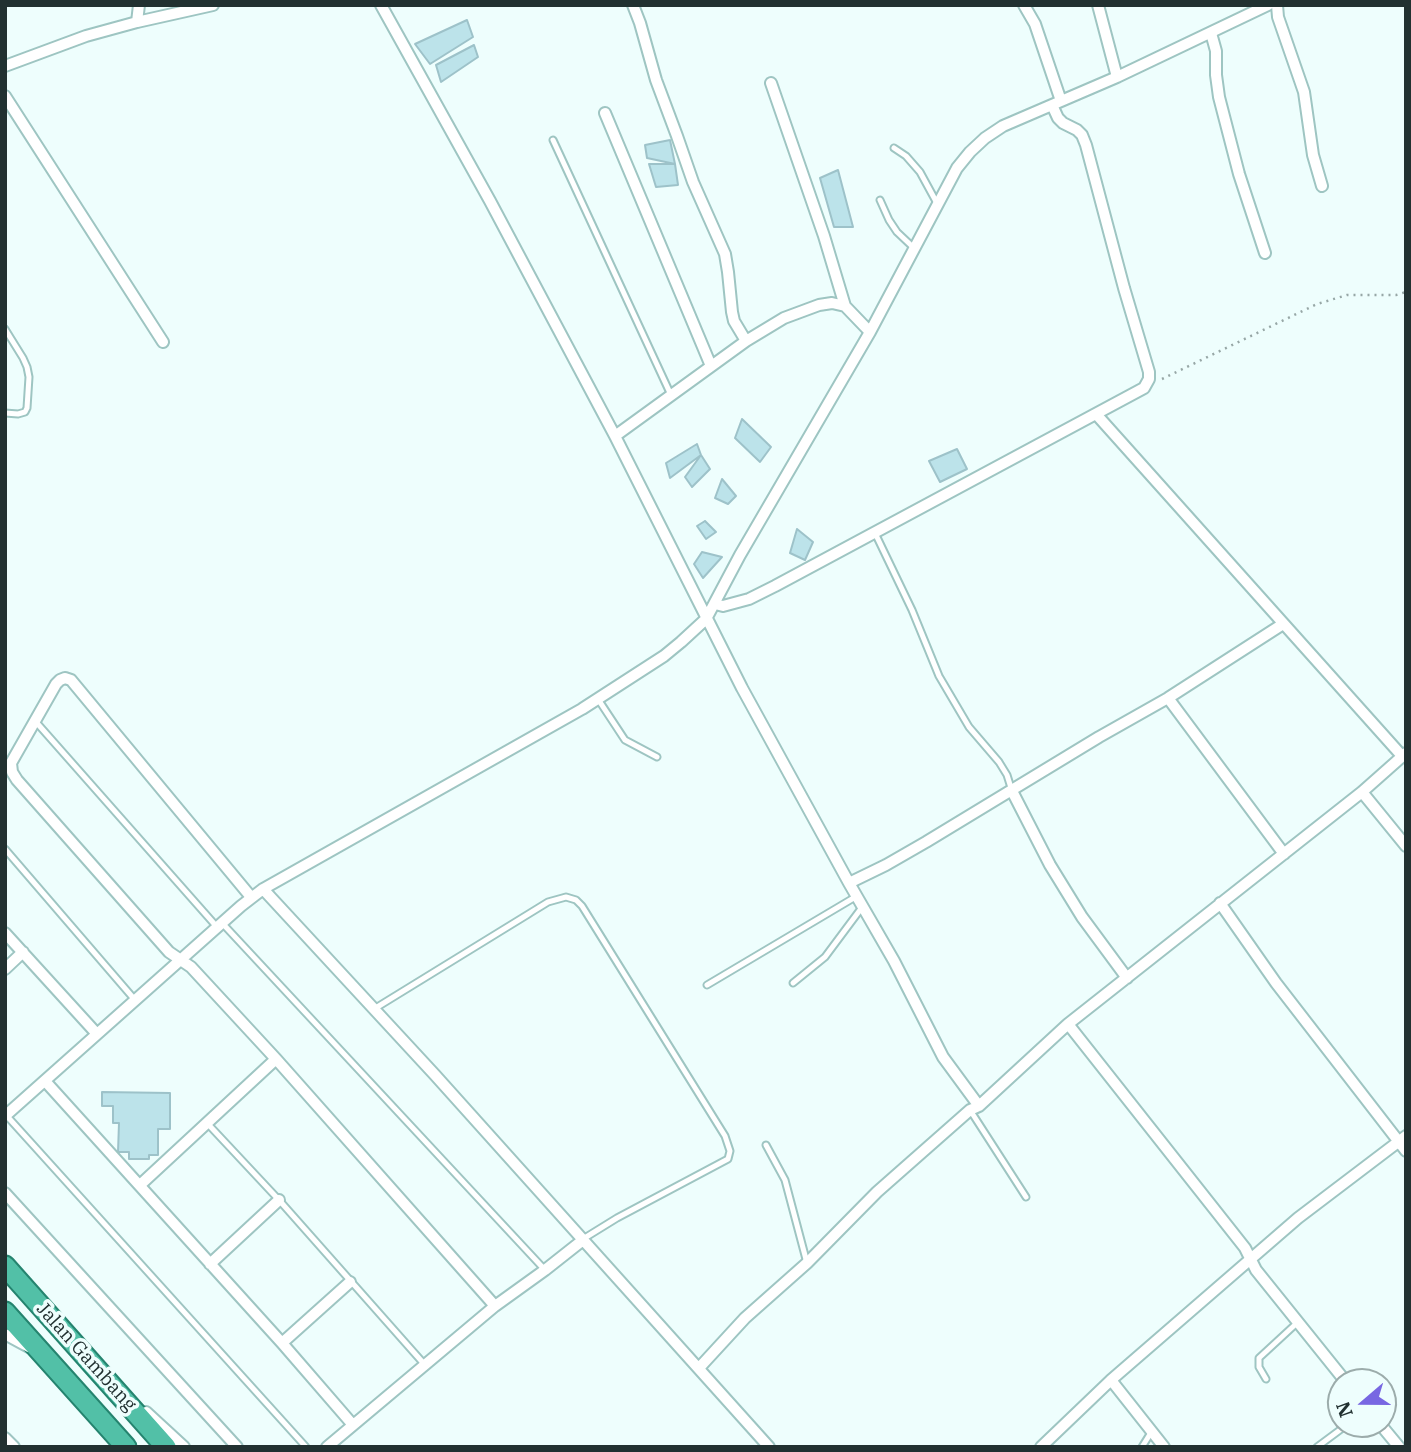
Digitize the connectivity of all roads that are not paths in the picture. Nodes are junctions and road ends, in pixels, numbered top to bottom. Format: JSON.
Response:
{"nodes":[{"id":1,"x":138,"y":5,"type":"edge"},
{"id":2,"x":213,"y":5,"type":"edge"},
{"id":3,"x":381,"y":5,"type":"edge"},
{"id":4,"x":633,"y":5,"type":"edge"},
{"id":5,"x":1024,"y":5,"type":"edge"},
{"id":6,"x":1098,"y":5,"type":"edge"},
{"id":7,"x":1268,"y":5,"type":"edge"},
{"id":8,"x":1277,"y":5,"type":"edge"},
{"id":9,"x":137,"y":22,"type":"junction"},
{"id":10,"x":1210,"y":33,"type":"junction"},
{"id":11,"x":5,"y":66,"type":"edge"},
{"id":12,"x":1117,"y":77,"type":"junction"},
{"id":13,"x":771,"y":83,"type":"dead end"},
{"id":14,"x":5,"y":96,"type":"edge"},
{"id":15,"x":1056,"y":103,"type":"junction"},
{"id":16,"x":605,"y":113,"type":"dead end"},
{"id":17,"x":553,"y":140,"type":"dead end"},
{"id":18,"x":894,"y":148,"type":"dead end"},
{"id":19,"x":1322,"y":186,"type":"dead end"},
{"id":20,"x":880,"y":200,"type":"dead end"},
{"id":21,"x":938,"y":205,"type":"junction"},
{"id":22,"x":915,"y":248,"type":"junction"},
{"id":23,"x":1265,"y":253,"type":"dead end"},
{"id":24,"x":845,"y":306,"type":"junction"},
{"id":25,"x":5,"y":329,"type":"edge"},
{"id":26,"x":870,"y":332,"type":"junction"},
{"id":27,"x":746,"y":341,"type":"junction"},
{"id":28,"x":163,"y":342,"type":"dead end"},
{"id":29,"x":711,"y":366,"type":"junction"},
{"id":30,"x":671,"y":395,"type":"junction"},
{"id":31,"x":5,"y":413,"type":"edge"},
{"id":32,"x":1096,"y":414,"type":"junction"},
{"id":33,"x":615,"y":436,"type":"junction"},
{"id":34,"x":875,"y":532,"type":"junction"},
{"id":35,"x":715,"y":604,"type":"junction"},
{"id":36,"x":706,"y":619,"type":"junction"},
{"id":37,"x":1283,"y":624,"type":"junction"},
{"id":38,"x":1168,"y":698,"type":"junction"},
{"id":39,"x":598,"y":699,"type":"junction"},
{"id":40,"x":35,"y":720,"type":"junction"},
{"id":41,"x":1404,"y":755,"type":"edge"},
{"id":42,"x":657,"y":757,"type":"dead end"},
{"id":43,"x":1012,"y":791,"type":"junction"},
{"id":44,"x":1362,"y":792,"type":"junction"},
{"id":45,"x":1406,"y":846,"type":"edge"},
{"id":46,"x":5,"y":849,"type":"edge"},
{"id":47,"x":1284,"y":853,"type":"junction"},
{"id":48,"x":849,"y":883,"type":"junction"},
{"id":49,"x":263,"y":889,"type":"junction"},
{"id":50,"x":251,"y":897,"type":"junction"},
{"id":51,"x":860,"y":901,"type":"junction"},
{"id":52,"x":1220,"y":903,"type":"junction"},
{"id":53,"x":219,"y":925,"type":"junction"},
{"id":54,"x":5,"y":933,"type":"edge"},
{"id":55,"x":23,"y":952,"type":"junction"},
{"id":56,"x":181,"y":960,"type":"junction"},
{"id":57,"x":5,"y":969,"type":"edge"},
{"id":58,"x":1127,"y":978,"type":"junction"},
{"id":59,"x":793,"y":983,"type":"dead end"},
{"id":60,"x":707,"y":985,"type":"dead end"},
{"id":61,"x":135,"y":1000,"type":"junction"},
{"id":62,"x":374,"y":1009,"type":"junction"},
{"id":63,"x":1068,"y":1024,"type":"junction"},
{"id":64,"x":97,"y":1034,"type":"junction"},
{"id":65,"x":276,"y":1059,"type":"junction"},
{"id":66,"x":45,"y":1081,"type":"junction"},
{"id":67,"x":975,"y":1108,"type":"junction"},
{"id":68,"x":6,"y":1116,"type":"edge"},
{"id":69,"x":207,"y":1123,"type":"junction"},
{"id":70,"x":1402,"y":1138,"type":"edge"},
{"id":71,"x":766,"y":1146,"type":"dead end"},
{"id":72,"x":1406,"y":1151,"type":"edge"},
{"id":73,"x":140,"y":1185,"type":"junction"},
{"id":74,"x":5,"y":1193,"type":"edge"},
{"id":75,"x":1026,"y":1197,"type":"dead end"},
{"id":76,"x":279,"y":1200,"type":"junction"},
{"id":77,"x":583,"y":1240,"type":"junction"},
{"id":78,"x":1251,"y":1259,"type":"junction"},
{"id":79,"x":807,"y":1262,"type":"junction"},
{"id":80,"x":210,"y":1264,"type":"junction"},
{"id":81,"x":5,"y":1266,"type":"edge"},
{"id":82,"x":545,"y":1270,"type":"junction"},
{"id":83,"x":350,"y":1282,"type":"junction"},
{"id":84,"x":495,"y":1306,"type":"junction"},
{"id":85,"x":5,"y":1312,"type":"edge"},
{"id":86,"x":1298,"y":1322,"type":"junction"},
{"id":87,"x":5,"y":1334,"type":"edge"},
{"id":88,"x":282,"y":1343,"type":"junction"},
{"id":89,"x":48,"y":1360,"type":"junction"},
{"id":90,"x":425,"y":1365,"type":"junction"},
{"id":91,"x":699,"y":1368,"type":"junction"},
{"id":92,"x":1335,"y":1368,"type":"edge"},
{"id":93,"x":99,"y":1371,"type":"junction"},
{"id":94,"x":1266,"y":1379,"type":"dead end"},
{"id":95,"x":1111,"y":1380,"type":"junction"},
{"id":96,"x":353,"y":1425,"type":"junction"},
{"id":97,"x":1152,"y":1431,"type":"junction"},
{"id":98,"x":5,"y":1438,"type":"edge"},
{"id":99,"x":13,"y":1447,"type":"edge"},
{"id":100,"x":126,"y":1447,"type":"edge"},
{"id":101,"x":158,"y":1447,"type":"edge"},
{"id":102,"x":166,"y":1447,"type":"edge"},
{"id":103,"x":184,"y":1447,"type":"edge"},
{"id":104,"x":237,"y":1447,"type":"edge"},
{"id":105,"x":306,"y":1447,"type":"edge"},
{"id":106,"x":327,"y":1447,"type":"edge"},
{"id":107,"x":769,"y":1447,"type":"edge"},
{"id":108,"x":1041,"y":1447,"type":"edge"},
{"id":109,"x":1142,"y":1447,"type":"edge"},
{"id":110,"x":1164,"y":1447,"type":"edge"}],
"edges":[{"from":1,"to":9,"type":"street"},
{"from":2,"to":9,"type":"street"},
{"from":3,"to":33,"type":"street"},
{"from":4,"to":27,"type":"street"},
{"from":5,"to":15,"type":"street"},
{"from":6,"to":12,"type":"street"},
{"from":7,"to":10,"type":"street"},
{"from":8,"to":19,"type":"street"},
{"from":9,"to":11,"type":"street"},
{"from":10,"to":12,"type":"street"},
{"from":10,"to":23,"type":"street"},
{"from":12,"to":15,"type":"street"},
{"from":13,"to":24,"type":"street"},
{"from":14,"to":28,"type":"street"},
{"from":15,"to":21,"type":"street"},
{"from":15,"to":32,"type":"street"},
{"from":16,"to":29,"type":"street"},
{"from":17,"to":30,"type":"lane"},
{"from":18,"to":21,"type":"lane"},
{"from":20,"to":22,"type":"lane"},
{"from":21,"to":22,"type":"street"},
{"from":22,"to":26,"type":"street"},
{"from":24,"to":26,"type":"street"},
{"from":24,"to":27,"type":"street"},
{"from":25,"to":31,"type":"lane"},
{"from":26,"to":35,"type":"street"},
{"from":27,"to":29,"type":"street"},
{"from":29,"to":30,"type":"street"},
{"from":30,"to":33,"type":"street"},
{"from":32,"to":34,"type":"street"},
{"from":32,"to":37,"type":"street"},
{"from":33,"to":36,"type":"street"},
{"from":34,"to":35,"type":"street"},
{"from":34,"to":43,"type":"lane"},
{"from":35,"to":36,"type":"street"},
{"from":36,"to":39,"type":"street"},
{"from":36,"to":48,"type":"street"},
{"from":37,"to":38,"type":"street"},
{"from":37,"to":41,"type":"street"},
{"from":38,"to":43,"type":"street"},
{"from":38,"to":47,"type":"street"},
{"from":39,"to":42,"type":"lane"},
{"from":39,"to":49,"type":"street"},
{"from":40,"to":50,"type":"street"},
{"from":40,"to":53,"type":"lane"},
{"from":40,"to":56,"type":"street"},
{"from":41,"to":44,"type":"street"},
{"from":43,"to":48,"type":"street"},
{"from":43,"to":58,"type":"street"},
{"from":44,"to":45,"type":"street"},
{"from":44,"to":47,"type":"street"},
{"from":46,"to":61,"type":"lane"},
{"from":47,"to":52,"type":"street"},
{"from":48,"to":51,"type":"street"},
{"from":49,"to":50,"type":"street"},
{"from":49,"to":62,"type":"street"},
{"from":50,"to":53,"type":"street"},
{"from":51,"to":59,"type":"lane"},
{"from":51,"to":60,"type":"lane"},
{"from":51,"to":67,"type":"street"},
{"from":52,"to":58,"type":"street"},
{"from":52,"to":70,"type":"street"},
{"from":53,"to":56,"type":"street"},
{"from":53,"to":82,"type":"lane"},
{"from":54,"to":55,"type":"street"},
{"from":55,"to":57,"type":"street"},
{"from":55,"to":64,"type":"street"},
{"from":56,"to":61,"type":"street"},
{"from":56,"to":65,"type":"street"},
{"from":58,"to":63,"type":"street"},
{"from":61,"to":64,"type":"street"},
{"from":62,"to":77,"type":"street"},
{"from":62,"to":77,"type":"lane"},
{"from":63,"to":67,"type":"street"},
{"from":63,"to":78,"type":"street"},
{"from":64,"to":66,"type":"street"},
{"from":65,"to":69,"type":"street"},
{"from":65,"to":84,"type":"street"},
{"from":66,"to":68,"type":"street"},
{"from":66,"to":73,"type":"street"},
{"from":67,"to":75,"type":"lane"},
{"from":67,"to":79,"type":"street"},
{"from":68,"to":105,"type":"lane"},
{"from":69,"to":73,"type":"street"},
{"from":69,"to":76,"type":"lane"},
{"from":70,"to":72,"type":"street"},
{"from":70,"to":78,"type":"street"},
{"from":71,"to":79,"type":"lane"},
{"from":73,"to":80,"type":"street"},
{"from":74,"to":104,"type":"street"},
{"from":76,"to":80,"type":"street"},
{"from":76,"to":83,"type":"lane"},
{"from":77,"to":82,"type":"street"},
{"from":77,"to":91,"type":"street"},
{"from":78,"to":86,"type":"street"},
{"from":78,"to":95,"type":"street"},
{"from":79,"to":91,"type":"street"},
{"from":80,"to":88,"type":"street"},
{"from":81,"to":93,"type":"highway","name":"Jalan Gambang"},
{"from":82,"to":84,"type":"street"},
{"from":83,"to":88,"type":"street"},
{"from":83,"to":90,"type":"lane"},
{"from":84,"to":90,"type":"street"},
{"from":85,"to":89,"type":"highway","name":"Jalan Gambang"},
{"from":86,"to":92,"type":"street"},
{"from":86,"to":94,"type":"lane"},
{"from":87,"to":89,"type":"street"},
{"from":88,"to":96,"type":"street"},
{"from":89,"to":100,"type":"highway","name":"Jalan Gambang"},
{"from":90,"to":96,"type":"street"},
{"from":91,"to":107,"type":"street"},
{"from":93,"to":101,"type":"highway"},
{"from":93,"to":102,"type":"highway","name":"Jalan Gambang"},
{"from":93,"to":103,"type":"street"},
{"from":95,"to":97,"type":"street"},
{"from":95,"to":108,"type":"street"},
{"from":96,"to":106,"type":"street"},
{"from":97,"to":109,"type":"lane"},
{"from":97,"to":110,"type":"street"},
{"from":98,"to":99,"type":"street"}]}
